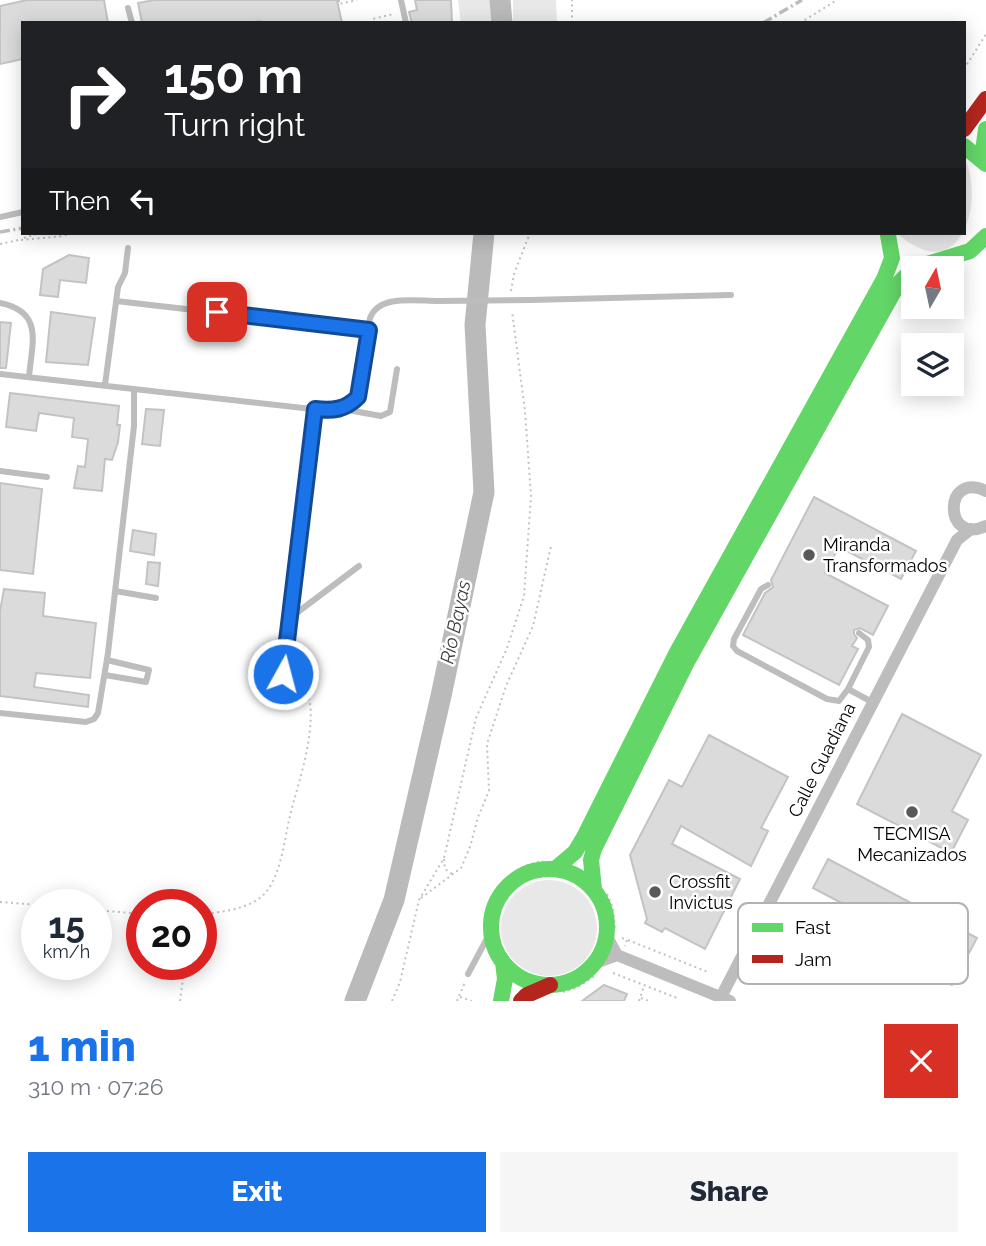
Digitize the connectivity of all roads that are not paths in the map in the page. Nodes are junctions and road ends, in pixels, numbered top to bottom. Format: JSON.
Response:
{"nodes":[{"id":1,"x":401,"y":0,"type":"edge"},
{"id":2,"x":128,"y":8,"type":"dead end"},
{"id":3,"x":131,"y":21,"type":"edge"},
{"id":4,"x":405,"y":21,"type":"edge"},
{"id":5,"x":986,"y":99,"type":"edge"},
{"id":6,"x":966,"y":126,"type":"edge"},
{"id":7,"x":986,"y":129,"type":"edge"},
{"id":8,"x":966,"y":148,"type":"edge"},
{"id":9,"x":984,"y":161,"type":"edge"},
{"id":10,"x":21,"y":212,"type":"edge"},
{"id":11,"x":0,"y":217,"type":"edge"},
{"id":12,"x":888,"y":235,"type":"edge"},
{"id":13,"x":889,"y":235,"type":"edge"},
{"id":14,"x":986,"y":236,"type":"edge"},
{"id":15,"x":128,"y":248,"type":"dead end"},
{"id":16,"x":916,"y":256,"type":"edge"},
{"id":17,"x":961,"y":256,"type":"edge"},
{"id":18,"x":901,"y":281,"type":"edge"},
{"id":19,"x":731,"y":295,"type":"dead end"},
{"id":20,"x":116,"y":301,"type":"junction"},
{"id":21,"x":0,"y":303,"type":"edge"},
{"id":22,"x":369,"y":330,"type":"junction"},
{"id":23,"x":397,"y":369,"type":"dead end"},
{"id":24,"x":0,"y":374,"type":"edge"},
{"id":25,"x":29,"y":377,"type":"junction"},
{"id":26,"x":105,"y":385,"type":"junction"},
{"id":27,"x":134,"y":388,"type":"junction"},
{"id":28,"x":315,"y":409,"type":"junction"},
{"id":29,"x":340,"y":409,"type":"junction"},
{"id":30,"x":0,"y":471,"type":"edge"},
{"id":31,"x":47,"y":477,"type":"dead end"},
{"id":32,"x":986,"y":491,"type":"edge"},
{"id":33,"x":957,"y":521,"type":"junction"},
{"id":34,"x":986,"y":526,"type":"edge"},
{"id":35,"x":971,"y":529,"type":"junction"},
{"id":36,"x":957,"y":540,"type":"junction"},
{"id":37,"x":359,"y":566,"type":"dead end"},
{"id":38,"x":768,"y":585,"type":"dead end"},
{"id":39,"x":115,"y":591,"type":"junction"},
{"id":40,"x":156,"y":598,"type":"dead end"},
{"id":41,"x":290,"y":618,"type":"junction"},
{"id":42,"x":859,"y":633,"type":"dead end"},
{"id":43,"x":107,"y":660,"type":"junction"},
{"id":44,"x":284,"y":670,"type":"road end"},
{"id":45,"x":105,"y":675,"type":"junction"},
{"id":46,"x":848,"y":689,"type":"junction"},
{"id":47,"x":872,"y":702,"type":"junction"},
{"id":48,"x":0,"y":713,"type":"edge"},
{"id":49,"x":551,"y":864,"type":"junction"},
{"id":50,"x":594,"y":890,"type":"junction"},
{"id":51,"x":773,"y":903,"type":"edge"},
{"id":52,"x":491,"y":931,"type":"junction"},
{"id":53,"x":607,"y":937,"type":"junction"},
{"id":54,"x":617,"y":955,"type":"junction"},
{"id":55,"x":503,"y":962,"type":"junction"},
{"id":56,"x":595,"y":963,"type":"junction"},
{"id":57,"x":468,"y":974,"type":"road end"},
{"id":58,"x":738,"y":975,"type":"edge"},
{"id":59,"x":550,"y":985,"type":"junction"},
{"id":60,"x":726,"y":999,"type":"edge"},
{"id":61,"x":501,"y":1001,"type":"edge"},
{"id":62,"x":521,"y":1001,"type":"edge"}],
"edges":[{"from":1,"to":4,"type":"lane"},
{"from":2,"to":3,"type":"lane"},
{"from":5,"to":6,"type":"street"},
{"from":7,"to":9,"type":"street"},
{"from":8,"to":9,"type":"street"},
{"from":10,"to":11,"type":"lane"},
{"from":12,"to":49,"type":"street"},
{"from":13,"to":16,"type":"street"},
{"from":14,"to":17,"type":"street"},
{"from":15,"to":20,"type":"lane"},
{"from":18,"to":50,"type":"street"},
{"from":19,"to":22,"type":"lane","bridge":true},
{"from":20,"to":22,"type":"lane"},
{"from":20,"to":26,"type":"lane"},
{"from":21,"to":25,"type":"lane"},
{"from":22,"to":29,"type":"lane"},
{"from":23,"to":29,"type":"lane"},
{"from":24,"to":25,"type":"lane"},
{"from":25,"to":26,"type":"lane"},
{"from":26,"to":27,"type":"lane"},
{"from":27,"to":28,"type":"lane"},
{"from":27,"to":39,"type":"lane"},
{"from":28,"to":29,"type":"lane"},
{"from":28,"to":41,"type":"lane"},
{"from":30,"to":31,"type":"lane"},
{"from":32,"to":33,"type":"street","name":"Calle Guadiana"},
{"from":33,"to":35,"type":"street"},
{"from":33,"to":36,"type":"street","name":"Calle Guadiana"},
{"from":34,"to":35,"type":"street"},
{"from":35,"to":36,"type":"street","name":"Calle Guadiana"},
{"from":36,"to":47,"type":"street","name":"Calle Guadiana"},
{"from":37,"to":41,"type":"lane"},
{"from":38,"to":46,"type":"lane"},
{"from":39,"to":40,"type":"lane"},
{"from":39,"to":43,"type":"lane"},
{"from":41,"to":44,"type":"lane"},
{"from":42,"to":46,"type":"lane"},
{"from":43,"to":45,"type":"lane"},
{"from":43,"to":45,"type":"lane"},
{"from":45,"to":48,"type":"lane"},
{"from":46,"to":47,"type":"lane"},
{"from":47,"to":51,"type":"street","name":"Calle Guadiana"},
{"from":49,"to":50,"type":"street"},
{"from":49,"to":52,"type":"street"},
{"from":50,"to":53,"type":"street"},
{"from":52,"to":55,"type":"street"},
{"from":52,"to":57,"type":"lane"},
{"from":53,"to":54,"type":"street"},
{"from":53,"to":56,"type":"street"},
{"from":54,"to":56,"type":"street"},
{"from":54,"to":60,"type":"street"},
{"from":55,"to":59,"type":"street"},
{"from":55,"to":61,"type":"street"},
{"from":56,"to":59,"type":"street"},
{"from":58,"to":60,"type":"street","name":"Calle Guadiana"},
{"from":59,"to":62,"type":"street"}]}
